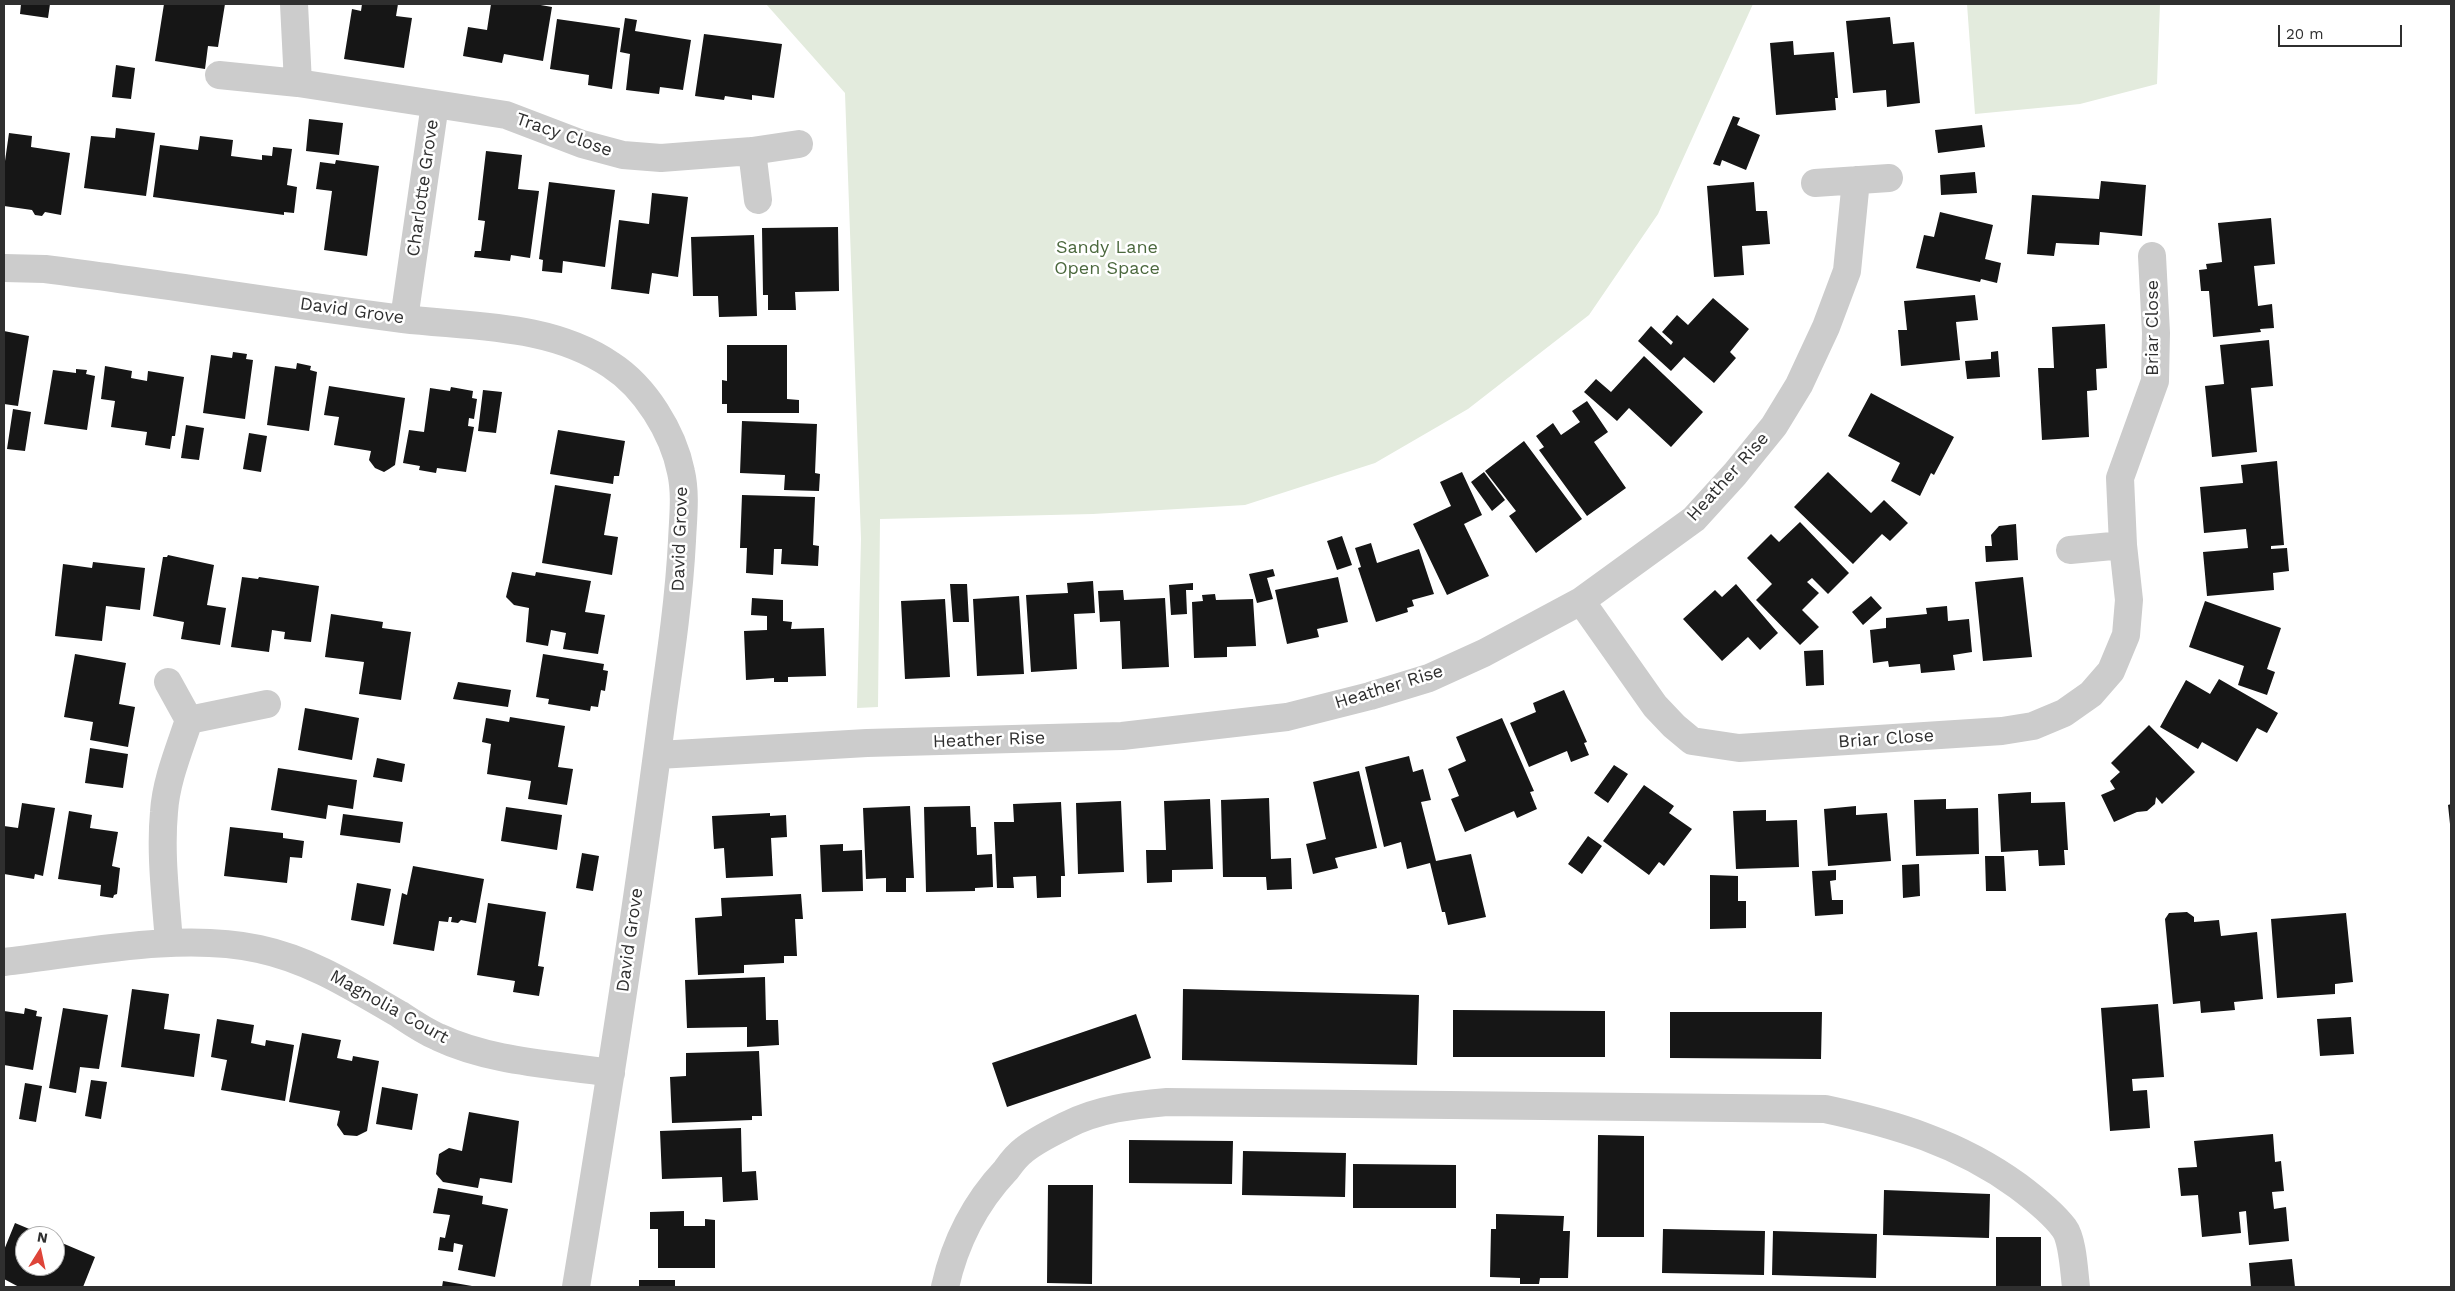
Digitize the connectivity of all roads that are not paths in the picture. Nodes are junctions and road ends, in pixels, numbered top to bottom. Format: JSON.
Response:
{"nodes":[{"id":1,"x":294,"y":4,"type":"edge"},
{"id":2,"x":219,"y":75,"type":"dead end"},
{"id":3,"x":298,"y":83,"type":"junction"},
{"id":4,"x":435,"y":104,"type":"junction"},
{"id":5,"x":799,"y":144,"type":"dead end"},
{"id":6,"x":752,"y":151,"type":"junction"},
{"id":7,"x":1889,"y":178,"type":"dead end"},
{"id":8,"x":1856,"y":180,"type":"junction"},
{"id":9,"x":1815,"y":183,"type":"dead end"},
{"id":10,"x":758,"y":200,"type":"dead end"},
{"id":11,"x":2152,"y":256,"type":"dead end"},
{"id":12,"x":4,"y":268,"type":"edge"},
{"id":13,"x":404,"y":319,"type":"junction"},
{"id":14,"x":2123,"y":545,"type":"junction"},
{"id":15,"x":2070,"y":550,"type":"dead end"},
{"id":16,"x":1581,"y":602,"type":"junction"},
{"id":17,"x":168,"y":682,"type":"dead end"},
{"id":18,"x":267,"y":704,"type":"dead end"},
{"id":19,"x":189,"y":720,"type":"junction"},
{"id":20,"x":658,"y":755,"type":"junction"},
{"id":21,"x":169,"y":942,"type":"junction"},
{"id":22,"x":4,"y":962,"type":"edge"},
{"id":23,"x":611,"y":1073,"type":"junction"},
{"id":24,"x":576,"y":1287,"type":"edge"},
{"id":25,"x":945,"y":1287,"type":"edge"},
{"id":26,"x":2076,"y":1287,"type":"edge"}],
"edges":[{"from":1,"to":3,"type":"street"},
{"from":2,"to":3,"type":"street","name":"Charlotte Grove"},
{"from":3,"to":4,"type":"street","name":"Charlotte Grove"},
{"from":4,"to":6,"type":"street","name":"Tracy Close"},
{"from":4,"to":13,"type":"street","name":"Charlotte Grove"},
{"from":5,"to":6,"type":"street","name":"Tracy Close"},
{"from":6,"to":10,"type":"street"},
{"from":7,"to":8,"type":"street"},
{"from":8,"to":9,"type":"street"},
{"from":8,"to":16,"type":"street","name":"Heather Rise"},
{"from":11,"to":14,"type":"street","name":"Briar Close"},
{"from":12,"to":13,"type":"street","name":"David Grove"},
{"from":13,"to":20,"type":"street","name":"David Grove"},
{"from":14,"to":15,"type":"street"},
{"from":14,"to":16,"type":"street","name":"Briar Close"},
{"from":16,"to":20,"type":"street","name":"Heather Rise"},
{"from":17,"to":19,"type":"street"},
{"from":18,"to":19,"type":"street"},
{"from":19,"to":21,"type":"street"},
{"from":20,"to":23,"type":"street","name":"David Grove"},
{"from":21,"to":22,"type":"street","name":"Magnolia Court"},
{"from":21,"to":23,"type":"street","name":"Magnolia Court"},
{"from":23,"to":24,"type":"street","name":"David Grove"},
{"from":25,"to":26,"type":"street"}]}
